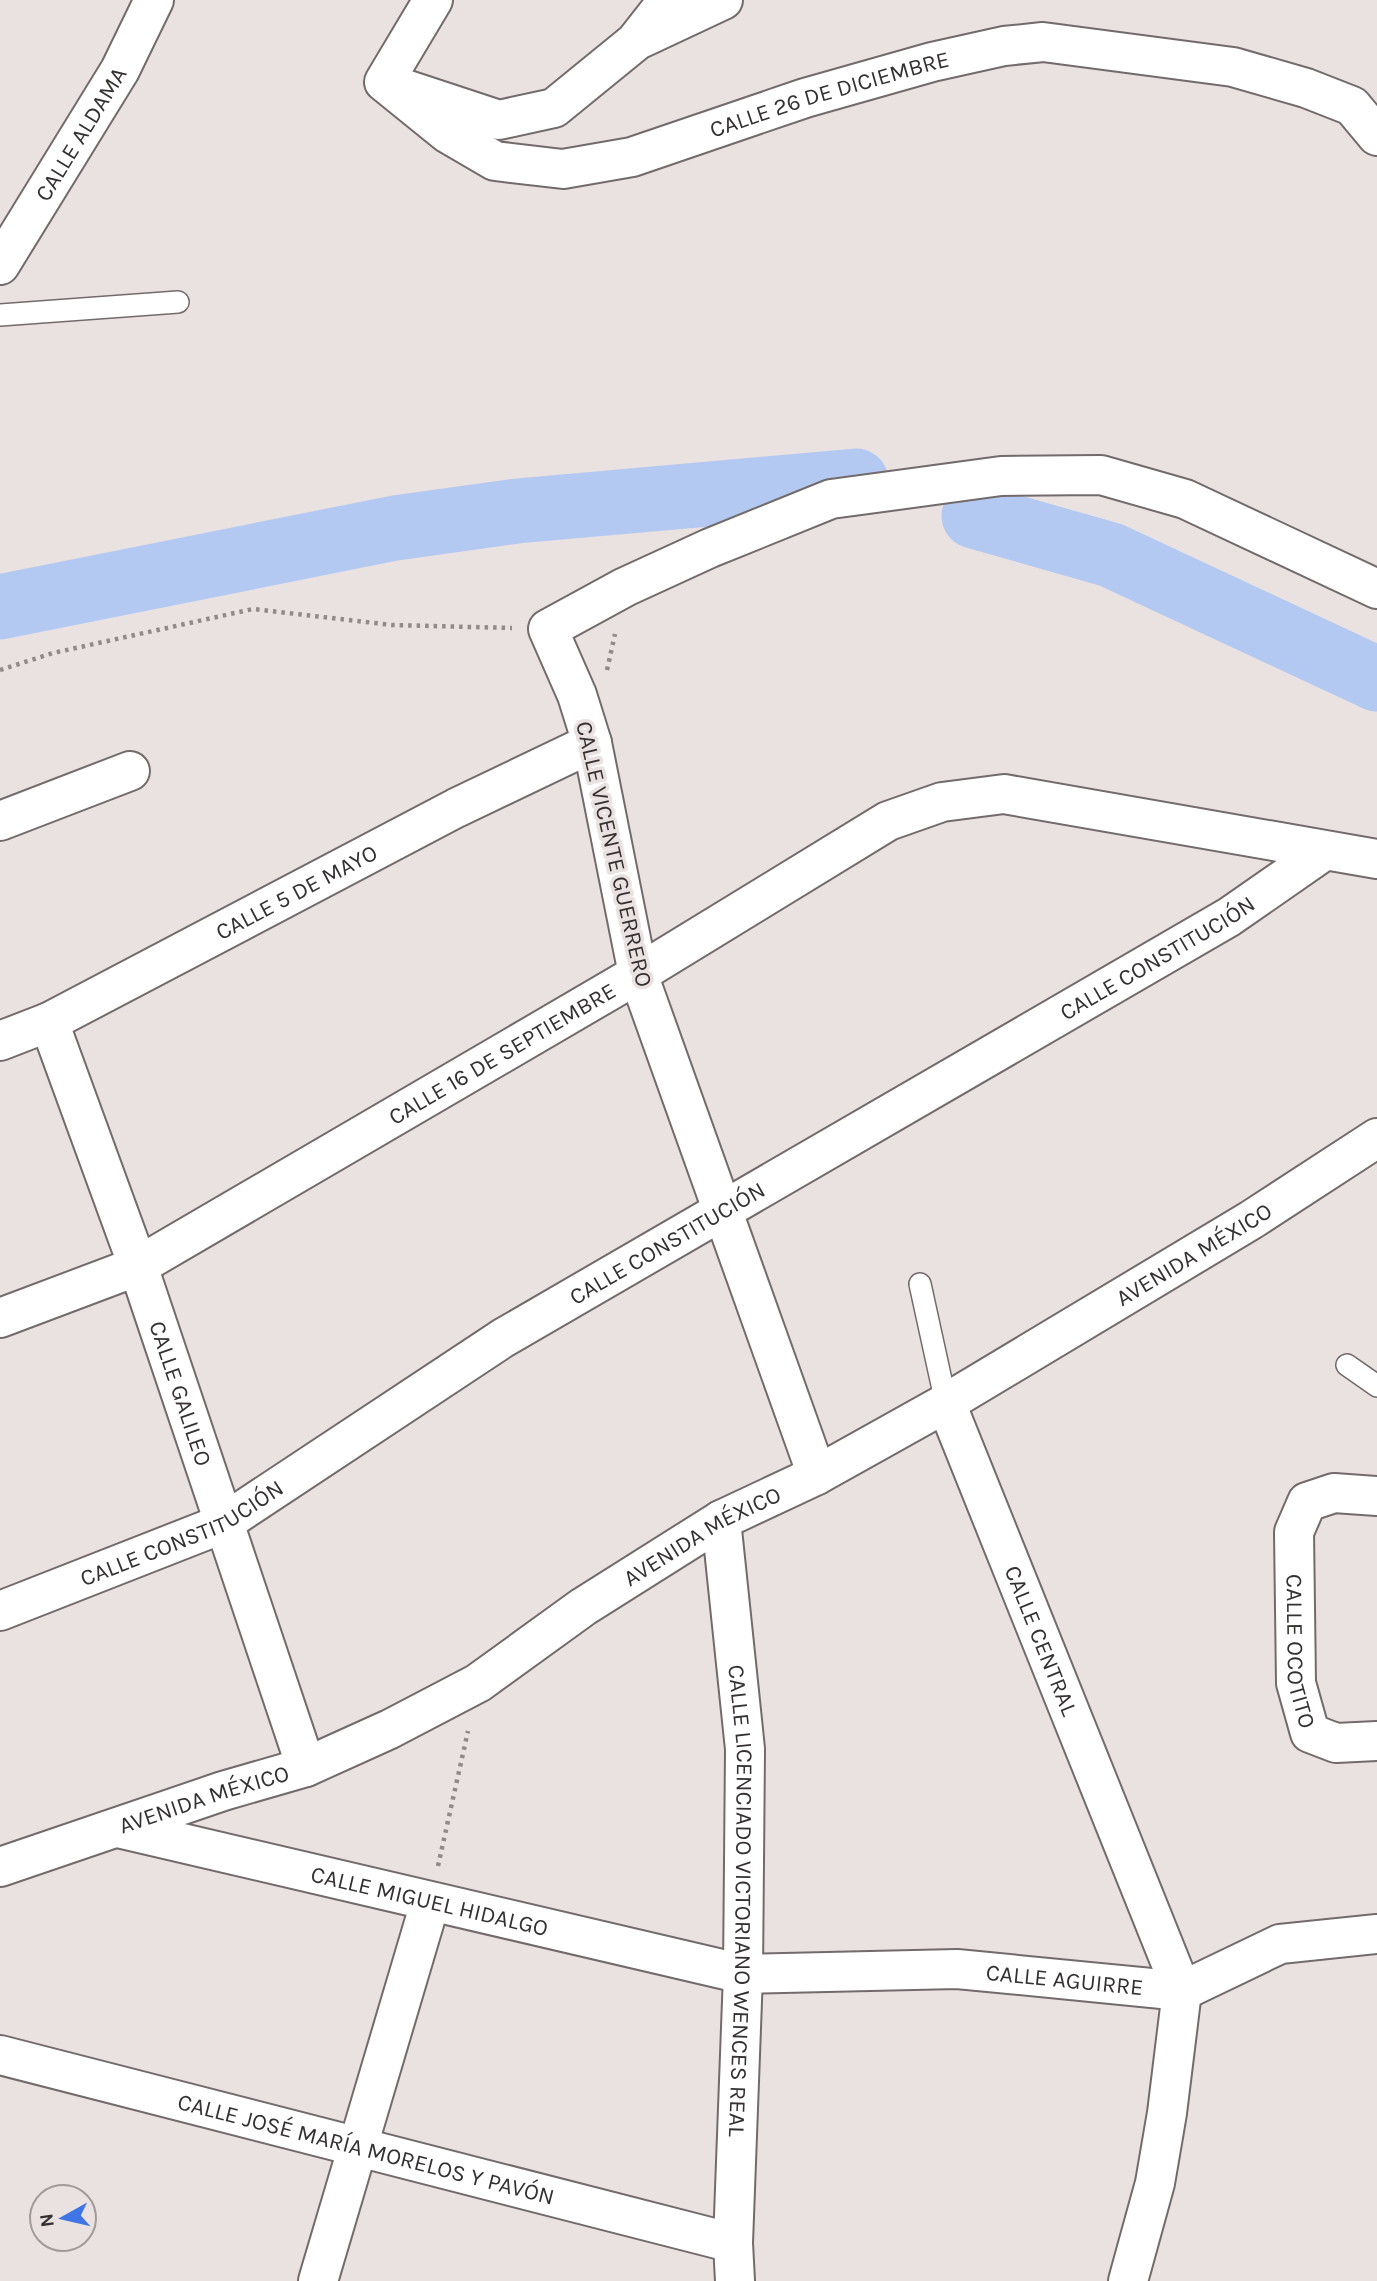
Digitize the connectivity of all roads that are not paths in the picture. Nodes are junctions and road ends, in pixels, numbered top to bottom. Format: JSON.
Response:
{"nodes":[{"id":1,"x":153,"y":0,"type":"edge"},
{"id":2,"x":433,"y":0,"type":"edge"},
{"id":3,"x":668,"y":0,"type":"edge"},
{"id":4,"x":723,"y":0,"type":"edge"},
{"id":5,"x":635,"y":41,"type":"junction"},
{"id":6,"x":384,"y":82,"type":"junction"},
{"id":7,"x":1376,"y":130,"type":"edge"},
{"id":8,"x":0,"y":265,"type":"edge"},
{"id":9,"x":178,"y":302,"type":"dead end"},
{"id":10,"x":0,"y":315,"type":"edge"},
{"id":11,"x":1377,"y":589,"type":"edge"},
{"id":12,"x":592,"y":743,"type":"junction"},
{"id":13,"x":130,"y":771,"type":"dead end"},
{"id":14,"x":0,"y":821,"type":"edge"},
{"id":15,"x":1324,"y":851,"type":"junction"},
{"id":16,"x":1377,"y":859,"type":"edge"},
{"id":17,"x":638,"y":974,"type":"junction"},
{"id":18,"x":49,"y":1022,"type":"junction"},
{"id":19,"x":0,"y":1041,"type":"edge"},
{"id":20,"x":1377,"y":1138,"type":"edge"},
{"id":21,"x":722,"y":1209,"type":"junction"},
{"id":22,"x":138,"y":1266,"type":"junction"},
{"id":23,"x":920,"y":1284,"type":"dead end"},
{"id":24,"x":0,"y":1318,"type":"edge"},
{"id":25,"x":1346,"y":1365,"type":"dead end"},
{"id":26,"x":1377,"y":1386,"type":"edge"},
{"id":27,"x":946,"y":1403,"type":"junction"},
{"id":28,"x":817,"y":1475,"type":"junction"},
{"id":29,"x":1377,"y":1496,"type":"edge"},
{"id":30,"x":721,"y":1520,"type":"junction"},
{"id":31,"x":222,"y":1524,"type":"junction"},
{"id":32,"x":0,"y":1611,"type":"edge"},
{"id":33,"x":1377,"y":1741,"type":"edge"},
{"id":34,"x":306,"y":1768,"type":"junction"},
{"id":35,"x":118,"y":1828,"type":"junction"},
{"id":36,"x":0,"y":1867,"type":"edge"},
{"id":37,"x":430,"y":1903,"type":"junction"},
{"id":38,"x":1377,"y":1934,"type":"edge"},
{"id":39,"x":743,"y":1974,"type":"junction"},
{"id":40,"x":1182,"y":1991,"type":"junction"},
{"id":41,"x":0,"y":2055,"type":"edge"},
{"id":42,"x":360,"y":2147,"type":"junction"},
{"id":43,"x":733,"y":2243,"type":"junction"},
{"id":44,"x":318,"y":2281,"type":"edge"},
{"id":45,"x":735,"y":2281,"type":"edge"},
{"id":46,"x":1128,"y":2281,"type":"edge"}],
"edges":[{"from":1,"to":8,"type":"street","name":"CALLE ALDAMA"},
{"from":2,"to":6,"type":"street"},
{"from":3,"to":5,"type":"street"},
{"from":4,"to":5,"type":"street"},
{"from":5,"to":6,"type":"street"},
{"from":6,"to":7,"type":"street","name":"CALLE 26 DE DICIEMBRE"},
{"from":9,"to":10,"type":"lane"},
{"from":11,"to":12,"type":"street","name":"CALLE VICENTE GUERRERO"},
{"from":12,"to":17,"type":"street","name":"CALLE VICENTE GUERRERO"},
{"from":12,"to":18,"type":"street","name":"CALLE 5 DE MAYO"},
{"from":13,"to":14,"type":"street"},
{"from":15,"to":16,"type":"street","name":"CALLE 16 DE SEPTIEMBRE"},
{"from":15,"to":17,"type":"street","name":"CALLE 16 DE SEPTIEMBRE"},
{"from":15,"to":21,"type":"street","name":"CALLE CONSTITUCIÓN"},
{"from":17,"to":21,"type":"street","name":"CALLE VICENTE GUERRERO"},
{"from":17,"to":22,"type":"street","name":"CALLE 16 DE SEPTIEMBRE"},
{"from":18,"to":19,"type":"street","name":"CALLE 5 DE MAYO"},
{"from":18,"to":22,"type":"street","name":"CALLE GALILEO"},
{"from":20,"to":27,"type":"street","name":"AVENIDA MÉXICO"},
{"from":21,"to":28,"type":"street","name":"CALLE VICENTE GUERRERO"},
{"from":21,"to":31,"type":"street","name":"CALLE CONSTITUCIÓN"},
{"from":22,"to":24,"type":"street","name":"CALLE 16 DE SEPTIEMBRE"},
{"from":22,"to":31,"type":"street","name":"CALLE GALILEO"},
{"from":23,"to":27,"type":"lane","name":"CALLE CENTRAL"},
{"from":25,"to":26,"type":"lane"},
{"from":27,"to":28,"type":"street","name":"AVENIDA MÉXICO"},
{"from":27,"to":40,"type":"street","name":"CALLE CENTRAL"},
{"from":28,"to":30,"type":"street","name":"AVENIDA MÉXICO"},
{"from":29,"to":33,"type":"street","name":"CALLE OCOTITO"},
{"from":30,"to":34,"type":"street","name":"AVENIDA MÉXICO"},
{"from":30,"to":39,"type":"street","name":"CALLE LICENCIADO VICTORIANO WENCES REAL"},
{"from":31,"to":32,"type":"street","name":"CALLE CONSTITUCIÓN"},
{"from":31,"to":34,"type":"street","name":"CALLE GALILEO"},
{"from":34,"to":35,"type":"street","name":"AVENIDA MÉXICO"},
{"from":35,"to":36,"type":"street","name":"AVENIDA MÉXICO"},
{"from":35,"to":37,"type":"street","name":"CALLE MIGUEL HIDALGO"},
{"from":37,"to":39,"type":"street","name":"CALLE MIGUEL HIDALGO"},
{"from":37,"to":42,"type":"street"},
{"from":38,"to":40,"type":"street"},
{"from":39,"to":40,"type":"street","name":"CALLE AGUIRRE"},
{"from":39,"to":43,"type":"street","name":"CALLE LICENCIADO VICTORIANO WENCES REAL"},
{"from":40,"to":46,"type":"street"},
{"from":41,"to":42,"type":"street","name":"CALLE JOSÉ MARÍA MORELOS Y PAVÓN"},
{"from":42,"to":43,"type":"street","name":"CALLE JOSÉ MARÍA MORELOS Y PAVÓN"},
{"from":42,"to":44,"type":"street"},
{"from":43,"to":45,"type":"street","name":"CALLE LICENCIADO VICTORIANO WENCES REAL"}]}
